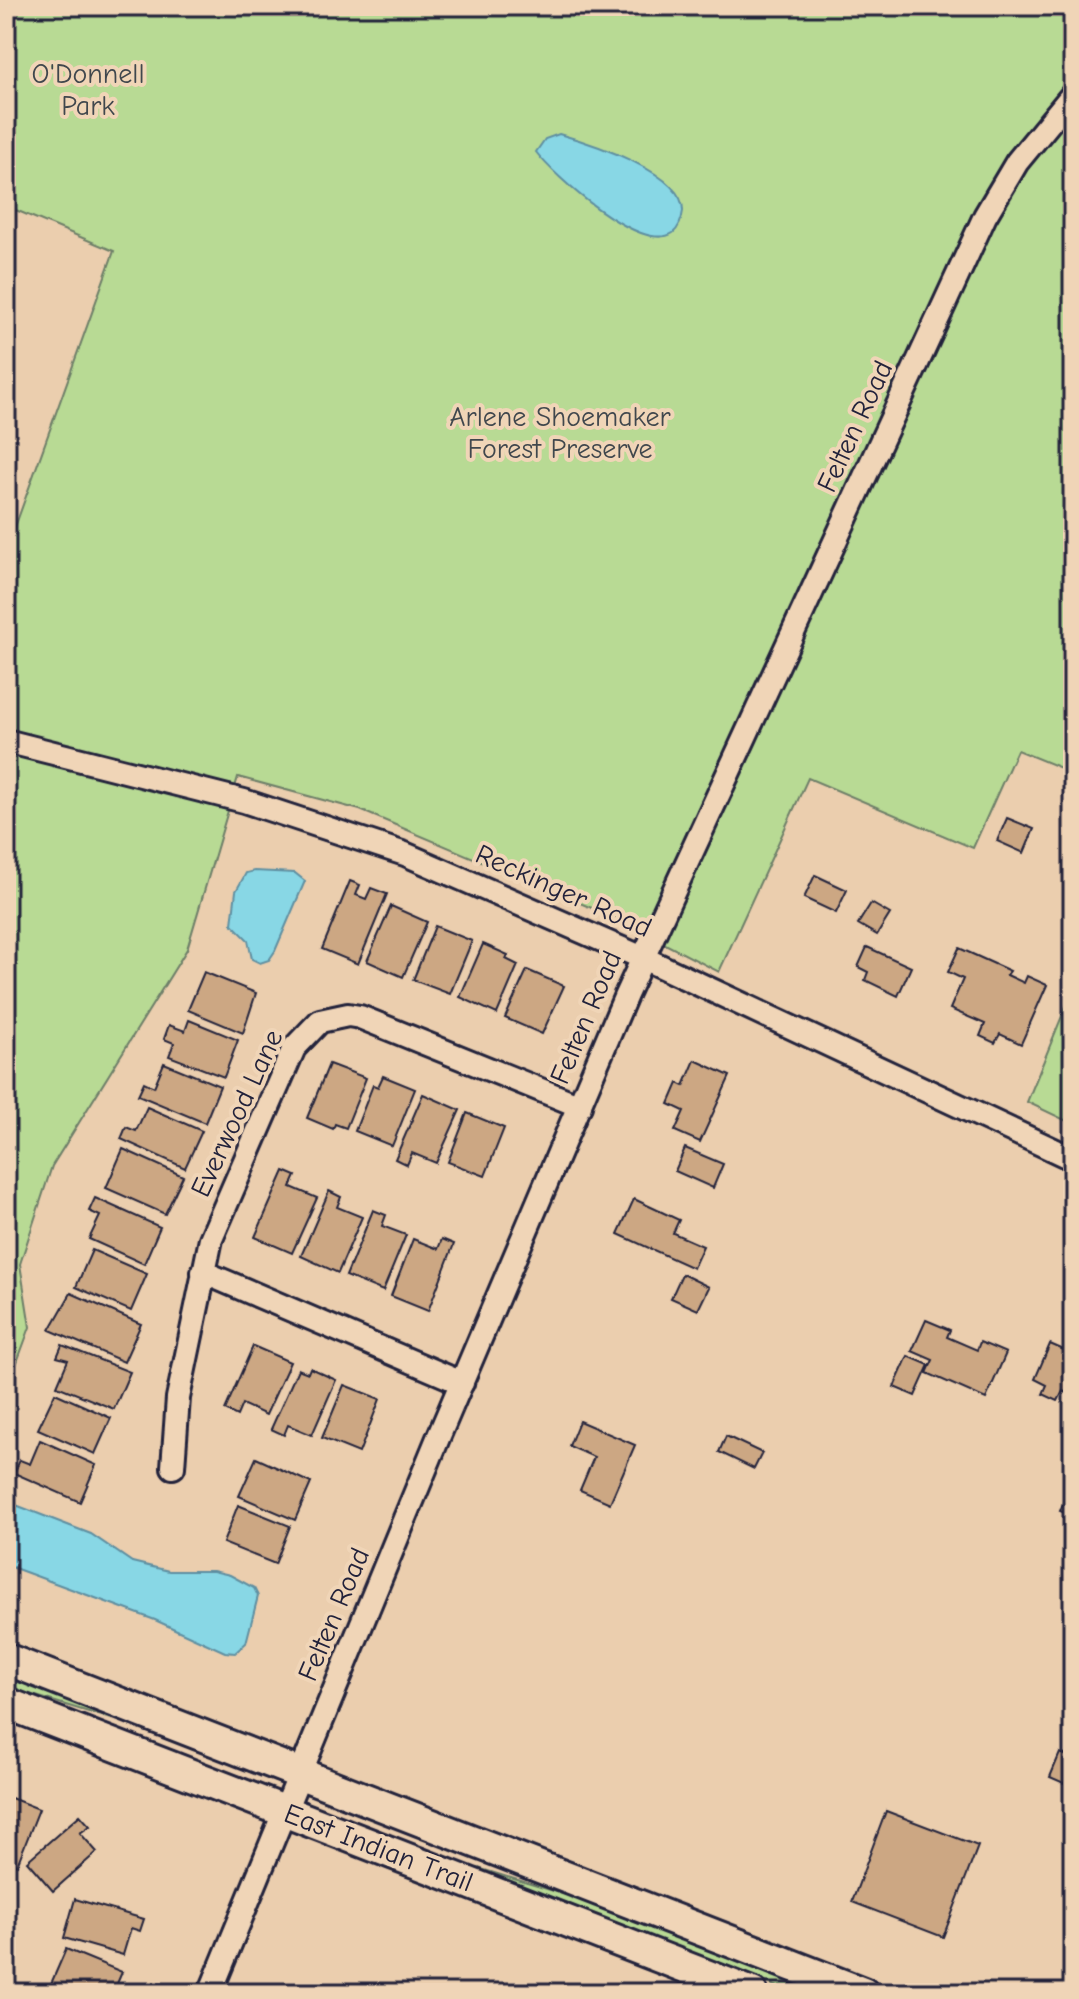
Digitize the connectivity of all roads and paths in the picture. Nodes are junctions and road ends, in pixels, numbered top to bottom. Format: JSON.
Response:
{"nodes":[{"id":1,"x":1073,"y":94,"type":"edge"},
{"id":2,"x":6,"y":741,"type":"edge"},
{"id":3,"x":643,"y":958,"type":"junction"},
{"id":4,"x":580,"y":1106,"type":"junction"},
{"id":5,"x":1073,"y":1159,"type":"edge"},
{"id":6,"x":203,"y":1272,"type":"junction"},
{"id":7,"x":462,"y":1383,"type":"junction"},
{"id":8,"x":173,"y":1467,"type":"dead end"},
{"id":9,"x":6,"y":1659,"type":"edge"},
{"id":10,"x":6,"y":1703,"type":"edge"},
{"id":11,"x":300,"y":1774,"type":"junction"},
{"id":12,"x":285,"y":1811,"type":"junction"},
{"id":13,"x":210,"y":1993,"type":"edge"},
{"id":14,"x":752,"y":1993,"type":"edge"},
{"id":15,"x":863,"y":1993,"type":"edge"}],
"edges":[{"from":1,"to":3,"type":"street","name":"Felten Road"},
{"from":2,"to":3,"type":"street","name":"Reckinger Road"},
{"from":3,"to":4,"type":"street","name":"Felten Road"},
{"from":3,"to":5,"type":"street","name":"Reckinger Road"},
{"from":4,"to":6,"type":"street","name":"Everwood Lane"},
{"from":4,"to":7,"type":"street","name":"Felten Road"},
{"from":6,"to":7,"type":"street"},
{"from":6,"to":8,"type":"street","name":"Everwood Lane"},
{"from":7,"to":11,"type":"street","name":"Felten Road"},
{"from":9,"to":11,"type":"main road","name":"East Indian Trail"},
{"from":10,"to":12,"type":"main road","name":"East Indian Trail"},
{"from":11,"to":12,"type":"street","name":"Felten Road"},
{"from":11,"to":15,"type":"main road","name":"East Indian Trail"},
{"from":12,"to":13,"type":"street","name":"Felten Road"},
{"from":12,"to":14,"type":"main road","name":"East Indian Trail"}]}
